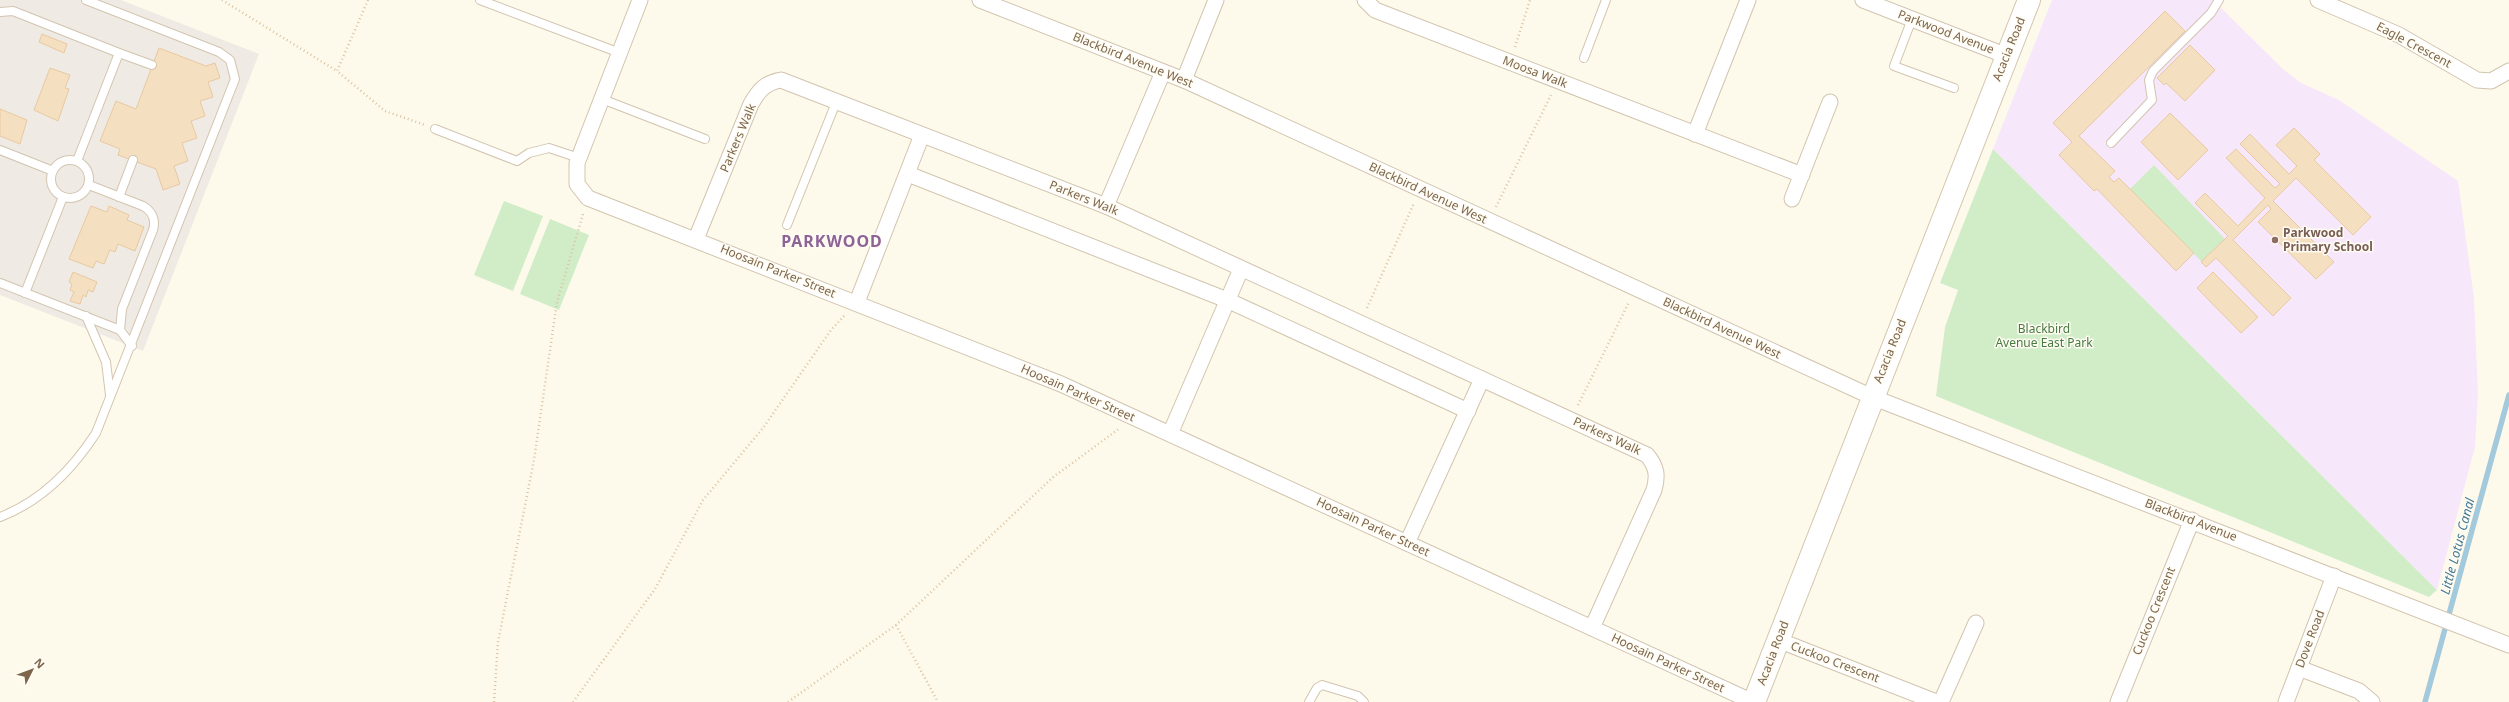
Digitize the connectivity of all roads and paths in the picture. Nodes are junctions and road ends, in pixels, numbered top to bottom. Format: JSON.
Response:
{"nodes":[{"id":1,"x":86,"y":0,"type":"edge"},
{"id":2,"x":222,"y":0,"type":"edge"},
{"id":3,"x":368,"y":0,"type":"edge"},
{"id":4,"x":480,"y":0,"type":"edge"},
{"id":5,"x":640,"y":0,"type":"edge"},
{"id":6,"x":980,"y":0,"type":"edge"},
{"id":7,"x":1216,"y":0,"type":"edge"},
{"id":8,"x":1530,"y":0,"type":"edge"},
{"id":9,"x":1606,"y":0,"type":"edge"},
{"id":10,"x":1748,"y":0,"type":"edge"},
{"id":11,"x":1863,"y":0,"type":"edge"},
{"id":12,"x":2029,"y":0,"type":"edge"},
{"id":13,"x":2219,"y":0,"type":"edge"},
{"id":14,"x":2318,"y":0,"type":"edge"},
{"id":15,"x":1370,"y":5,"type":"edge"},
{"id":16,"x":0,"y":12,"type":"edge"},
{"id":17,"x":1912,"y":19,"type":"junction"},
{"id":18,"x":120,"y":53,"type":"junction"},
{"id":19,"x":620,"y":53,"type":"junction"},
{"id":20,"x":2007,"y":56,"type":"junction"},
{"id":21,"x":1584,"y":58,"type":"dead end"},
{"id":22,"x":1510,"y":62,"type":"junction"},
{"id":23,"x":152,"y":66,"type":"dead end"},
{"id":24,"x":337,"y":71,"type":"junction"},
{"id":25,"x":2509,"y":71,"type":"edge"},
{"id":26,"x":1163,"y":72,"type":"junction"},
{"id":27,"x":1184,"y":80,"type":"junction"},
{"id":28,"x":1558,"y":81,"type":"junction"},
{"id":29,"x":1954,"y":88,"type":"dead end"},
{"id":30,"x":602,"y":99,"type":"junction"},
{"id":31,"x":837,"y":100,"type":"junction"},
{"id":32,"x":1830,"y":102,"type":"dead end"},
{"id":33,"x":435,"y":129,"type":"joint"},
{"id":34,"x":922,"y":134,"type":"junction"},
{"id":35,"x":1695,"y":134,"type":"junction"},
{"id":36,"x":705,"y":139,"type":"dead end"},
{"id":37,"x":2111,"y":143,"type":"dead end"},
{"id":38,"x":0,"y":150,"type":"edge"},
{"id":39,"x":579,"y":158,"type":"junction"},
{"id":40,"x":133,"y":160,"type":"dead end"},
{"id":41,"x":77,"y":161,"type":"junction"},
{"id":42,"x":53,"y":171,"type":"junction"},
{"id":43,"x":908,"y":174,"type":"junction"},
{"id":44,"x":1802,"y":175,"type":"junction"},
{"id":45,"x":89,"y":185,"type":"junction"},
{"id":46,"x":63,"y":197,"type":"junction"},
{"id":47,"x":119,"y":197,"type":"junction"},
{"id":48,"x":588,"y":198,"type":"junction"},
{"id":49,"x":1792,"y":199,"type":"dead end"},
{"id":50,"x":1414,"y":201,"type":"dead end"},
{"id":51,"x":1106,"y":206,"type":"junction"},
{"id":52,"x":1494,"y":212,"type":"dead end"},
{"id":53,"x":787,"y":225,"type":"dead end"},
{"id":54,"x":696,"y":239,"type":"junction"},
{"id":55,"x":1242,"y":269,"type":"junction"},
{"id":56,"x":0,"y":283,"type":"edge"},
{"id":57,"x":25,"y":293,"type":"junction"},
{"id":58,"x":1227,"y":300,"type":"junction"},
{"id":59,"x":1630,"y":300,"type":"dead end"},
{"id":60,"x":857,"y":302,"type":"junction"},
{"id":61,"x":86,"y":316,"type":"junction"},
{"id":62,"x":1360,"y":322,"type":"junction"},
{"id":63,"x":120,"y":330,"type":"junction"},
{"id":64,"x":132,"y":346,"type":"junction"},
{"id":65,"x":1482,"y":378,"type":"junction"},
{"id":66,"x":111,"y":396,"type":"junction"},
{"id":67,"x":1872,"y":397,"type":"junction"},
{"id":68,"x":1468,"y":411,"type":"junction"},
{"id":69,"x":1576,"y":411,"type":"dead end"},
{"id":70,"x":1133,"y":417,"type":"junction"},
{"id":71,"x":1170,"y":434,"type":"junction"},
{"id":72,"x":0,"y":517,"type":"edge"},
{"id":73,"x":2192,"y":520,"type":"junction"},
{"id":74,"x":1407,"y":543,"type":"junction"},
{"id":75,"x":2334,"y":576,"type":"junction"},
{"id":76,"x":1976,"y":623,"type":"dead end"},
{"id":77,"x":896,"y":625,"type":"junction"},
{"id":78,"x":1592,"y":628,"type":"junction"},
{"id":79,"x":1778,"y":640,"type":"junction"},
{"id":80,"x":2509,"y":645,"type":"edge"},
{"id":81,"x":2299,"y":668,"type":"junction"},
{"id":82,"x":494,"y":702,"type":"edge"},
{"id":83,"x":574,"y":702,"type":"edge"},
{"id":84,"x":788,"y":702,"type":"edge"},
{"id":85,"x":938,"y":702,"type":"edge"},
{"id":86,"x":1309,"y":702,"type":"edge"},
{"id":87,"x":1364,"y":702,"type":"edge"},
{"id":88,"x":1753,"y":702,"type":"edge"},
{"id":89,"x":1936,"y":702,"type":"edge"},
{"id":90,"x":1941,"y":702,"type":"edge"},
{"id":91,"x":2118,"y":702,"type":"edge"},
{"id":92,"x":2286,"y":702,"type":"edge"},
{"id":93,"x":2372,"y":702,"type":"edge"}],
"edges":[{"from":1,"to":64,"type":"lane"},
{"from":2,"to":24,"type":"path"},
{"from":3,"to":24,"type":"path"},
{"from":4,"to":19,"type":"lane"},
{"from":5,"to":19,"type":"street"},
{"from":6,"to":26,"type":"street","name":"Blackbird Avenue West"},
{"from":7,"to":27,"type":"street"},
{"from":8,"to":22,"type":"path"},
{"from":9,"to":21,"type":"lane"},
{"from":10,"to":35,"type":"street"},
{"from":11,"to":17,"type":"street","name":"Parkwood Avenue"},
{"from":12,"to":20,"type":"street","name":"Acacia Road"},
{"from":13,"to":37,"type":"lane"},
{"from":14,"to":25,"type":"street","name":"Eagle Crescent"},
{"from":15,"to":22,"type":"street","name":"Moosa Walk"},
{"from":16,"to":18,"type":"lane"},
{"from":17,"to":20,"type":"street","name":"Parkwood Avenue"},
{"from":17,"to":29,"type":"lane"},
{"from":18,"to":23,"type":"lane"},
{"from":18,"to":41,"type":"lane"},
{"from":19,"to":30,"type":"street"},
{"from":20,"to":67,"type":"street","name":"Acacia Road"},
{"from":22,"to":28,"type":"street","name":"Moosa Walk"},
{"from":24,"to":33,"type":"path"},
{"from":26,"to":27,"type":"street","name":"Blackbird Avenue West"},
{"from":26,"to":51,"type":"street"},
{"from":27,"to":67,"type":"street","name":"Blackbird Avenue West"},
{"from":28,"to":35,"type":"street","name":"Moosa Walk"},
{"from":28,"to":52,"type":"path"},
{"from":30,"to":36,"type":"lane"},
{"from":30,"to":39,"type":"street"},
{"from":31,"to":34,"type":"street","name":"Parkers Walk"},
{"from":31,"to":53,"type":"lane"},
{"from":31,"to":54,"type":"street","name":"Parkers Walk"},
{"from":32,"to":44,"type":"street"},
{"from":33,"to":39,"type":"lane"},
{"from":34,"to":43,"type":"street"},
{"from":34,"to":51,"type":"street","name":"Parkers Walk"},
{"from":35,"to":44,"type":"street","name":"Moosa Walk"},
{"from":38,"to":42,"type":"lane"},
{"from":39,"to":48,"type":"street"},
{"from":40,"to":47,"type":"lane"},
{"from":41,"to":42,"type":"lane"},
{"from":41,"to":45,"type":"lane"},
{"from":42,"to":46,"type":"lane"},
{"from":43,"to":58,"type":"street"},
{"from":43,"to":60,"type":"street"},
{"from":44,"to":49,"type":"street"},
{"from":45,"to":46,"type":"lane"},
{"from":45,"to":47,"type":"lane"},
{"from":46,"to":57,"type":"lane"},
{"from":47,"to":63,"type":"lane"},
{"from":48,"to":54,"type":"street","name":"Hoosain Parker Street"},
{"from":48,"to":82,"type":"path"},
{"from":50,"to":62,"type":"path"},
{"from":51,"to":55,"type":"street","name":"Parkers Walk"},
{"from":54,"to":60,"type":"street","name":"Hoosain Parker Street"},
{"from":55,"to":58,"type":"street"},
{"from":55,"to":62,"type":"street","name":"Parkers Walk"},
{"from":56,"to":57,"type":"lane"},
{"from":57,"to":61,"type":"lane"},
{"from":58,"to":68,"type":"street"},
{"from":58,"to":71,"type":"street"},
{"from":59,"to":69,"type":"path"},
{"from":60,"to":70,"type":"street","name":"Hoosain Parker Street"},
{"from":60,"to":83,"type":"path"},
{"from":61,"to":63,"type":"lane"},
{"from":61,"to":66,"type":"lane"},
{"from":62,"to":65,"type":"street","name":"Parkers Walk"},
{"from":63,"to":64,"type":"lane"},
{"from":64,"to":66,"type":"lane"},
{"from":65,"to":68,"type":"street"},
{"from":65,"to":78,"type":"street","name":"Parkers Walk"},
{"from":66,"to":72,"type":"lane"},
{"from":67,"to":73,"type":"street","name":"Blackbird Avenue"},
{"from":67,"to":79,"type":"street","name":"Acacia Road"},
{"from":68,"to":74,"type":"street"},
{"from":70,"to":71,"type":"street","name":"Hoosain Parker Street"},
{"from":70,"to":77,"type":"path"},
{"from":71,"to":74,"type":"street","name":"Hoosain Parker Street"},
{"from":73,"to":75,"type":"street","name":"Blackbird Avenue"},
{"from":73,"to":91,"type":"street","name":"Cuckoo Crescent"},
{"from":74,"to":78,"type":"street","name":"Hoosain Parker Street"},
{"from":75,"to":80,"type":"street","name":"Blackbird Avenue"},
{"from":75,"to":81,"type":"street","name":"Dove Road"},
{"from":76,"to":90,"type":"street"},
{"from":77,"to":84,"type":"path"},
{"from":77,"to":85,"type":"path"},
{"from":78,"to":88,"type":"street","name":"Hoosain Parker Street"},
{"from":79,"to":88,"type":"street","name":"Acacia Road"},
{"from":79,"to":89,"type":"street","name":"Cuckoo Crescent"},
{"from":81,"to":92,"type":"street","name":"Dove Road"},
{"from":81,"to":93,"type":"street"},
{"from":86,"to":87,"type":"lane"}]}
